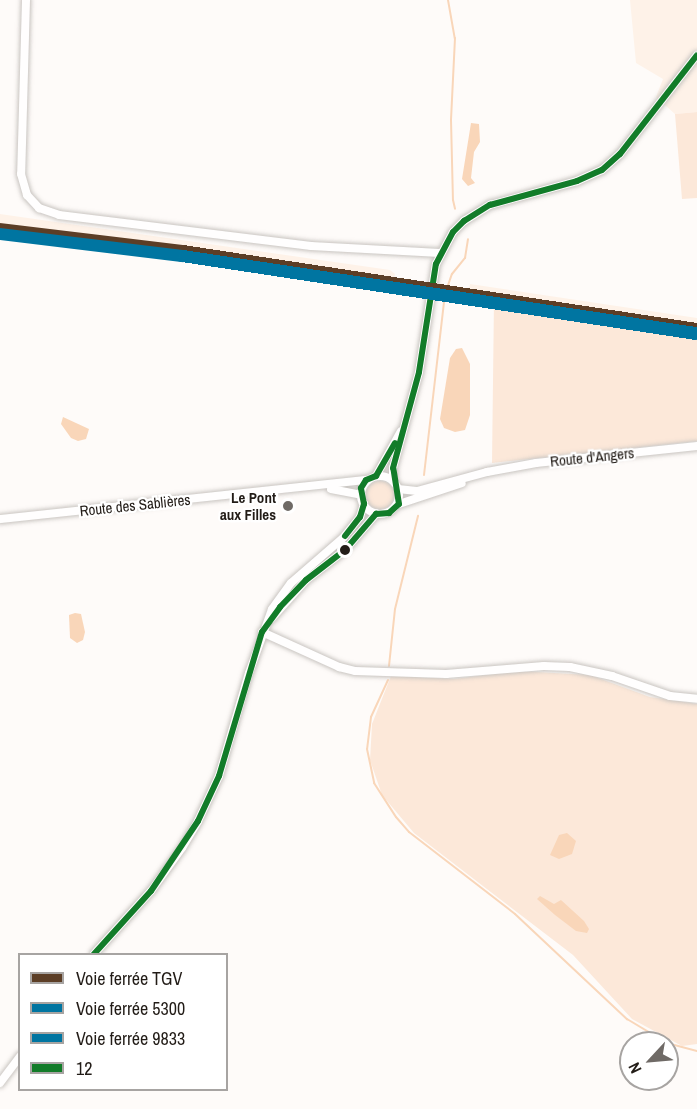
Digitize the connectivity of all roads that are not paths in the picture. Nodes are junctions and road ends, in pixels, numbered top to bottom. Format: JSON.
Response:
{"nodes":[{"id":1,"x":26,"y":0,"type":"edge"},
{"id":2,"x":697,"y":55,"type":"edge"},
{"id":3,"x":404,"y":252,"type":"junction"},
{"id":4,"x":440,"y":253,"type":"junction"},
{"id":5,"x":436,"y":264,"type":"junction"},
{"id":6,"x":408,"y":414,"type":"junction"},
{"id":7,"x":697,"y":446,"type":"edge"},
{"id":8,"x":487,"y":472,"type":"junction"},
{"id":9,"x":376,"y":476,"type":"junction"},
{"id":10,"x":366,"y":480,"type":"junction"},
{"id":11,"x":393,"y":480,"type":"junction"},
{"id":12,"x":307,"y":488,"type":"junction"},
{"id":13,"x":398,"y":489,"type":"junction"},
{"id":14,"x":362,"y":500,"type":"junction"},
{"id":15,"x":399,"y":504,"type":"junction"},
{"id":16,"x":376,"y":514,"type":"junction"},
{"id":17,"x":0,"y":519,"type":"edge"},
{"id":18,"x":262,"y":632,"type":"junction"},
{"id":19,"x":697,"y":699,"type":"edge"},
{"id":20,"x":95,"y":953,"type":"edge"},
{"id":21,"x":18,"y":1059,"type":"edge"},
{"id":22,"x":0,"y":1083,"type":"edge"}],
"edges":[{"from":1,"to":3,"type":"street"},
{"from":2,"to":4,"type":"street"},
{"from":3,"to":4,"type":"street"},
{"from":3,"to":5,"type":"street"},
{"from":4,"to":5,"type":"street"},
{"from":5,"to":6,"type":"street"},
{"from":6,"to":9,"type":"street"},
{"from":6,"to":11,"type":"street"},
{"from":7,"to":8,"type":"street","name":"Route d'Angers"},
{"from":8,"to":13,"type":"street","name":"Route d'Angers"},
{"from":8,"to":15,"type":"street","name":"Route d'Angers"},
{"from":9,"to":10,"type":"street"},
{"from":9,"to":11,"type":"street"},
{"from":10,"to":12,"type":"street","name":"Route des Sablières"},
{"from":10,"to":14,"type":"street"},
{"from":11,"to":13,"type":"street"},
{"from":12,"to":14,"type":"street","name":"Route des Sablières"},
{"from":12,"to":17,"type":"street","name":"Route des Sablières"},
{"from":13,"to":15,"type":"street"},
{"from":14,"to":16,"type":"street"},
{"from":14,"to":18,"type":"street"},
{"from":15,"to":16,"type":"street"},
{"from":16,"to":18,"type":"street"},
{"from":18,"to":19,"type":"street"},
{"from":18,"to":20,"type":"street"},
{"from":21,"to":22,"type":"street"}]}
